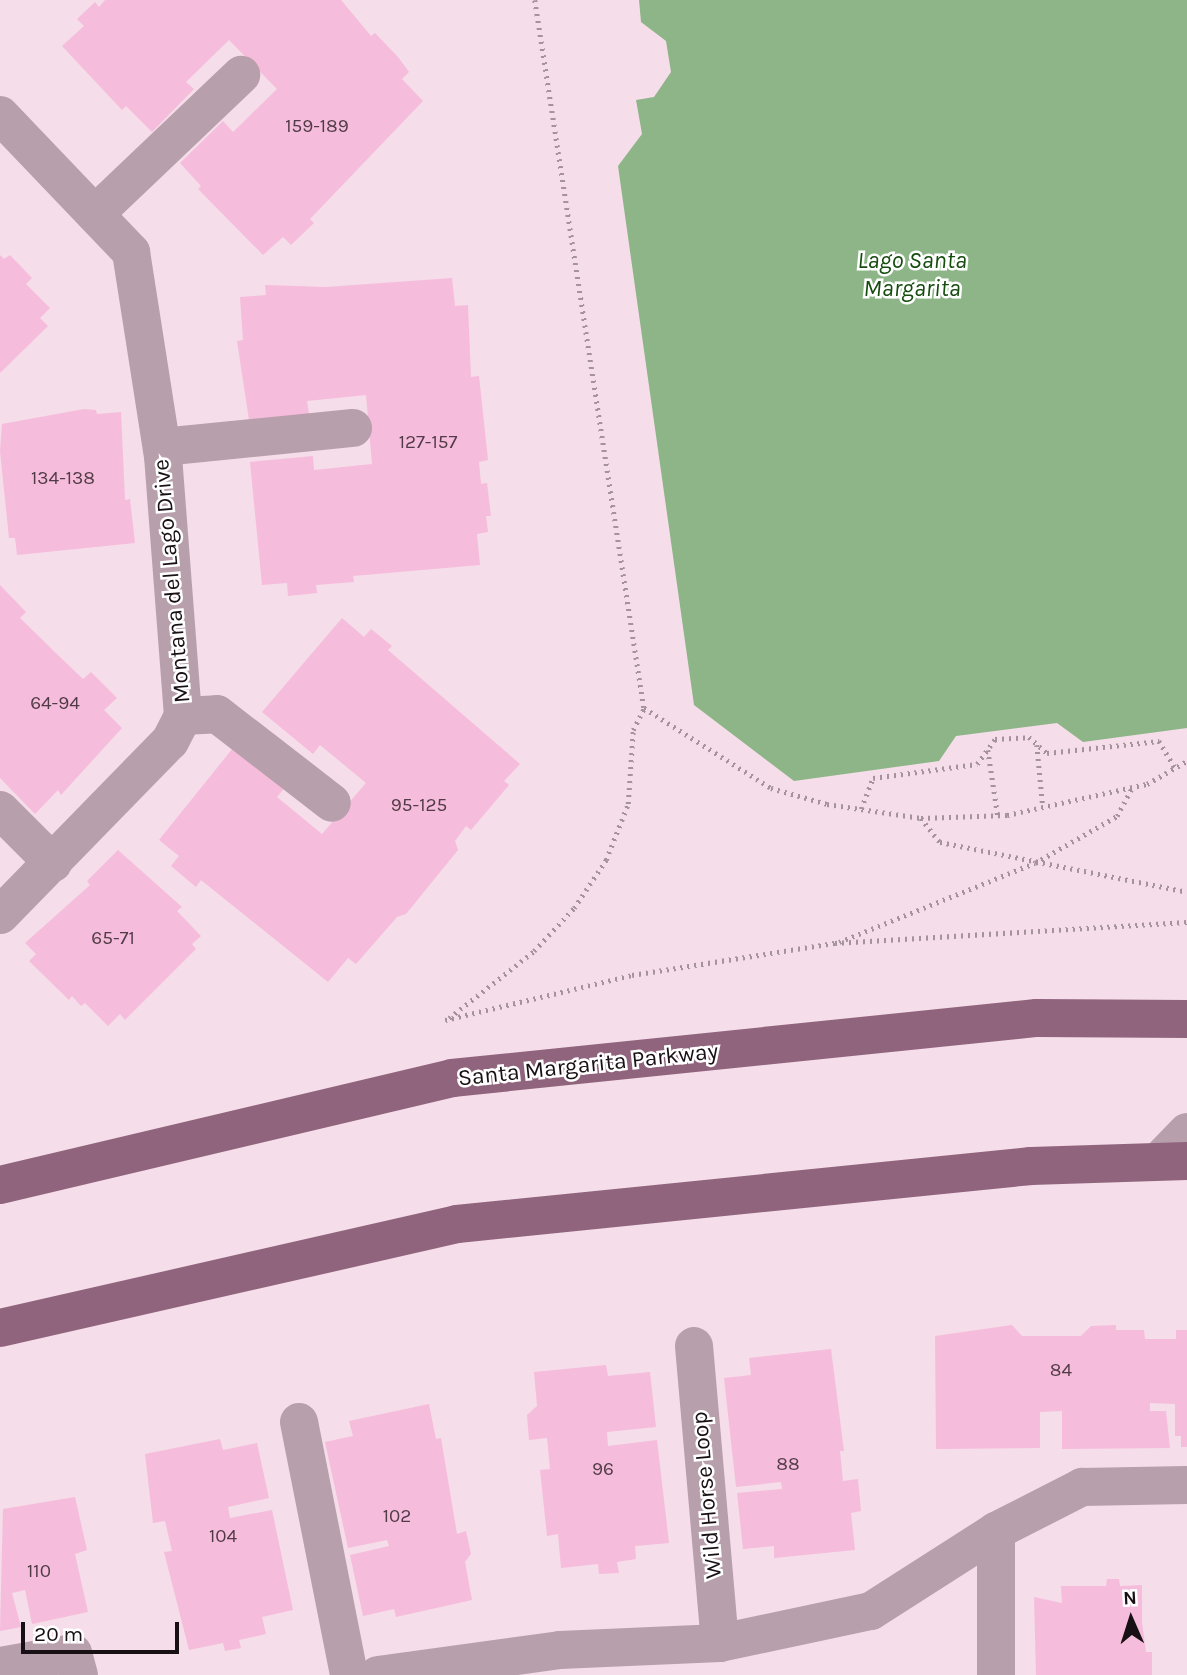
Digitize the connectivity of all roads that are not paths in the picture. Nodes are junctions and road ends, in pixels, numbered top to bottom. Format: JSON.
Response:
{"nodes":[{"id":1,"x":241,"y":75,"type":"dead end"},
{"id":2,"x":0,"y":115,"type":"edge"},
{"id":3,"x":95,"y":214,"type":"junction"},
{"id":4,"x":353,"y":428,"type":"dead end"},
{"id":5,"x":162,"y":447,"type":"junction"},
{"id":6,"x":183,"y":716,"type":"junction"},
{"id":7,"x":332,"y":803,"type":"dead end"},
{"id":8,"x":0,"y":810,"type":"edge"},
{"id":9,"x":53,"y":863,"type":"junction"},
{"id":10,"x":0,"y":915,"type":"edge"},
{"id":11,"x":1187,"y":1019,"type":"edge"},
{"id":12,"x":1187,"y":1132,"type":"edge"},
{"id":13,"x":1174,"y":1160,"type":"edge"},
{"id":14,"x":0,"y":1185,"type":"edge"},
{"id":15,"x":0,"y":1328,"type":"edge"},
{"id":16,"x":694,"y":1346,"type":"dead end"},
{"id":17,"x":299,"y":1422,"type":"dead end"},
{"id":18,"x":1187,"y":1485,"type":"edge"},
{"id":19,"x":996,"y":1531,"type":"junction"},
{"id":20,"x":720,"y":1643,"type":"junction"},
{"id":21,"x":563,"y":1663,"type":"edge"},
{"id":22,"x":0,"y":1666,"type":"edge"},
{"id":23,"x":79,"y":1675,"type":"edge"},
{"id":24,"x":349,"y":1675,"type":"edge"},
{"id":25,"x":378,"y":1675,"type":"edge"},
{"id":26,"x":996,"y":1675,"type":"edge"}],
"edges":[{"from":1,"to":3,"type":"street"},
{"from":2,"to":3,"type":"street","name":"Montana del Lago Drive"},
{"from":3,"to":5,"type":"street","name":"Montana del Lago Drive"},
{"from":4,"to":5,"type":"street","name":"Montana del Lago Drive"},
{"from":5,"to":6,"type":"street","name":"Montana del Lago Drive"},
{"from":6,"to":7,"type":"street","name":"Montana del Lago Drive"},
{"from":6,"to":9,"type":"street","name":"Montana del Lago Drive"},
{"from":8,"to":9,"type":"street"},
{"from":9,"to":10,"type":"street","name":"Montana del Lago Drive"},
{"from":11,"to":14,"type":"main road","name":"Santa Margarita Parkway"},
{"from":12,"to":13,"type":"street"},
{"from":13,"to":15,"type":"main road"},
{"from":16,"to":20,"type":"street","name":"Wild Horse Loop"},
{"from":17,"to":24,"type":"street"},
{"from":18,"to":19,"type":"street"},
{"from":19,"to":20,"type":"street"},
{"from":19,"to":26,"type":"street"},
{"from":20,"to":21,"type":"street"},
{"from":21,"to":25,"type":"street"},
{"from":22,"to":23,"type":"street"}]}
